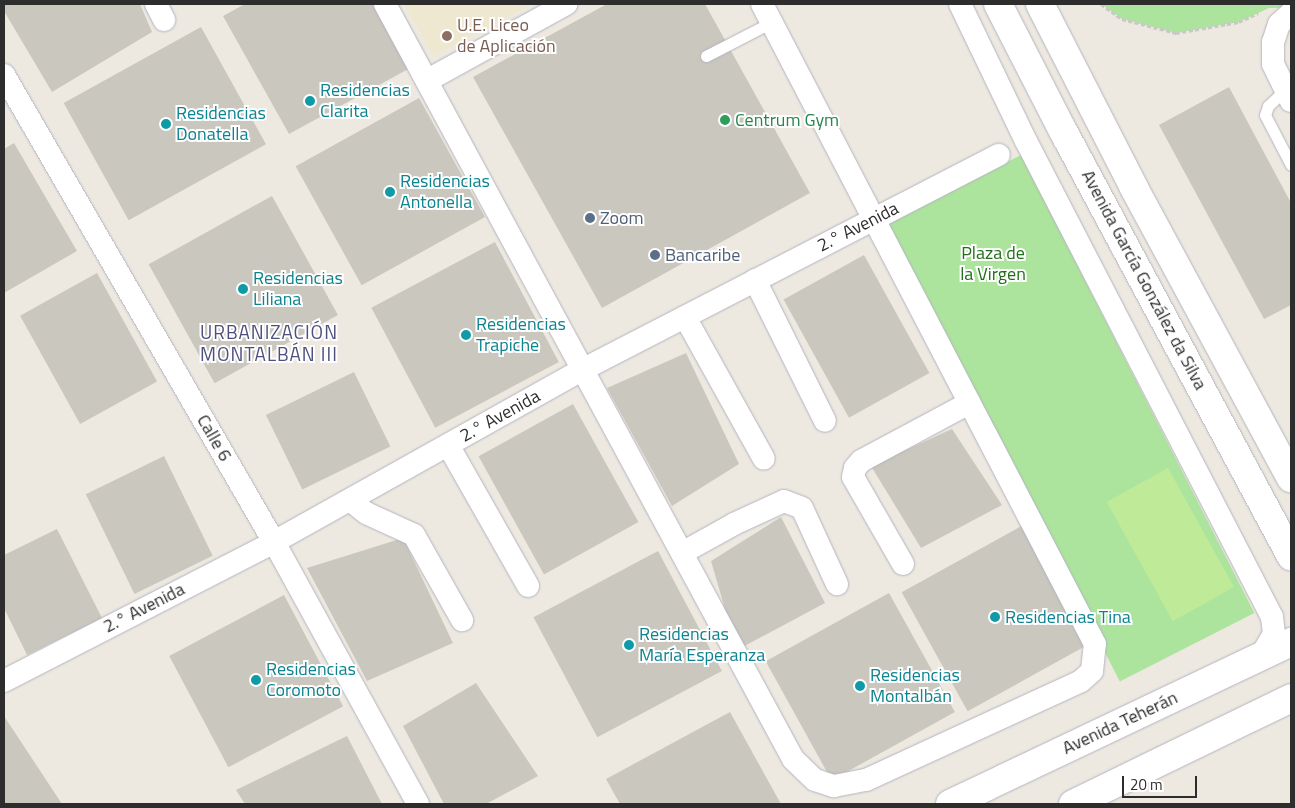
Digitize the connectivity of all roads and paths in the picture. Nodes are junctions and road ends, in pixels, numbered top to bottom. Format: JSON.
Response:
{"nodes":[{"id":1,"x":385,"y":4,"type":"edge"},
{"id":2,"x":566,"y":4,"type":"edge"},
{"id":3,"x":960,"y":4,"type":"edge"},
{"id":4,"x":998,"y":4,"type":"edge"},
{"id":5,"x":1040,"y":4,"type":"edge"},
{"id":6,"x":1102,"y":4,"type":"edge"},
{"id":7,"x":1262,"y":11,"type":"dead end"},
{"id":8,"x":767,"y":13,"type":"edge"},
{"id":9,"x":1291,"y":13,"type":"edge"},
{"id":10,"x":706,"y":56,"type":"dead end"},
{"id":11,"x":4,"y":75,"type":"edge"},
{"id":12,"x":428,"y":80,"type":"junction"},
{"id":13,"x":1288,"y":96,"type":"edge"},
{"id":14,"x":999,"y":155,"type":"dead end"},
{"id":15,"x":1291,"y":165,"type":"edge"},
{"id":16,"x":876,"y":218,"type":"junction"},
{"id":17,"x":755,"y":280,"type":"junction"},
{"id":18,"x":686,"y":317,"type":"junction"},
{"id":19,"x":582,"y":370,"type":"junction"},
{"id":20,"x":969,"y":403,"type":"junction"},
{"id":21,"x":825,"y":421,"type":"dead end"},
{"id":22,"x":448,"y":445,"type":"junction"},
{"id":23,"x":764,"y":459,"type":"dead end"},
{"id":24,"x":1291,"y":478,"type":"edge"},
{"id":25,"x":350,"y":500,"type":"junction"},
{"id":26,"x":274,"y":542,"type":"junction"},
{"id":27,"x":682,"y":553,"type":"junction"},
{"id":28,"x":1291,"y":556,"type":"edge"},
{"id":29,"x":903,"y":564,"type":"dead end"},
{"id":30,"x":837,"y":584,"type":"dead end"},
{"id":31,"x":528,"y":586,"type":"dead end"},
{"id":32,"x":462,"y":620,"type":"dead end"},
{"id":33,"x":1291,"y":642,"type":"edge"},
{"id":34,"x":1260,"y":657,"type":"junction"},
{"id":35,"x":4,"y":681,"type":"edge"},
{"id":36,"x":1291,"y":698,"type":"edge"},
{"id":37,"x":418,"y":804,"type":"edge"},
{"id":38,"x":950,"y":804,"type":"edge"},
{"id":39,"x":1073,"y":804,"type":"edge"}],
"edges":[{"from":1,"to":12,"type":"street"},
{"from":2,"to":12,"type":"street"},
{"from":3,"to":34,"type":"street"},
{"from":4,"to":28,"type":"main road","name":"Avenida García González da Silva"},
{"from":5,"to":24,"type":"main road","name":"Avenida García González da Silva"},
{"from":6,"to":7,"type":"path"},
{"from":8,"to":10,"type":"lane"},
{"from":8,"to":16,"type":"street"},
{"from":9,"to":13,"type":"street"},
{"from":11,"to":26,"type":"street","name":"Calle 6"},
{"from":12,"to":19,"type":"street"},
{"from":13,"to":15,"type":"lane"},
{"from":14,"to":16,"type":"street","name":"2.° Avenida"},
{"from":16,"to":17,"type":"street","name":"2.° Avenida"},
{"from":16,"to":20,"type":"street"},
{"from":17,"to":18,"type":"street","name":"2.° Avenida"},
{"from":17,"to":21,"type":"street"},
{"from":18,"to":19,"type":"street","name":"2.° Avenida"},
{"from":18,"to":23,"type":"street"},
{"from":19,"to":22,"type":"street","name":"2.° Avenida"},
{"from":19,"to":27,"type":"street"},
{"from":20,"to":27,"type":"street"},
{"from":20,"to":29,"type":"street"},
{"from":22,"to":25,"type":"street","name":"2.° Avenida"},
{"from":22,"to":31,"type":"street"},
{"from":25,"to":26,"type":"street","name":"2.° Avenida"},
{"from":25,"to":32,"type":"street"},
{"from":26,"to":35,"type":"street","name":"2.° Avenida"},
{"from":26,"to":37,"type":"street","name":"Calle 6"},
{"from":27,"to":30,"type":"street"},
{"from":33,"to":34,"type":"main road","name":"Avenida Teherán"},
{"from":34,"to":38,"type":"main road","name":"Avenida Teherán"},
{"from":36,"to":39,"type":"main road"}]}
